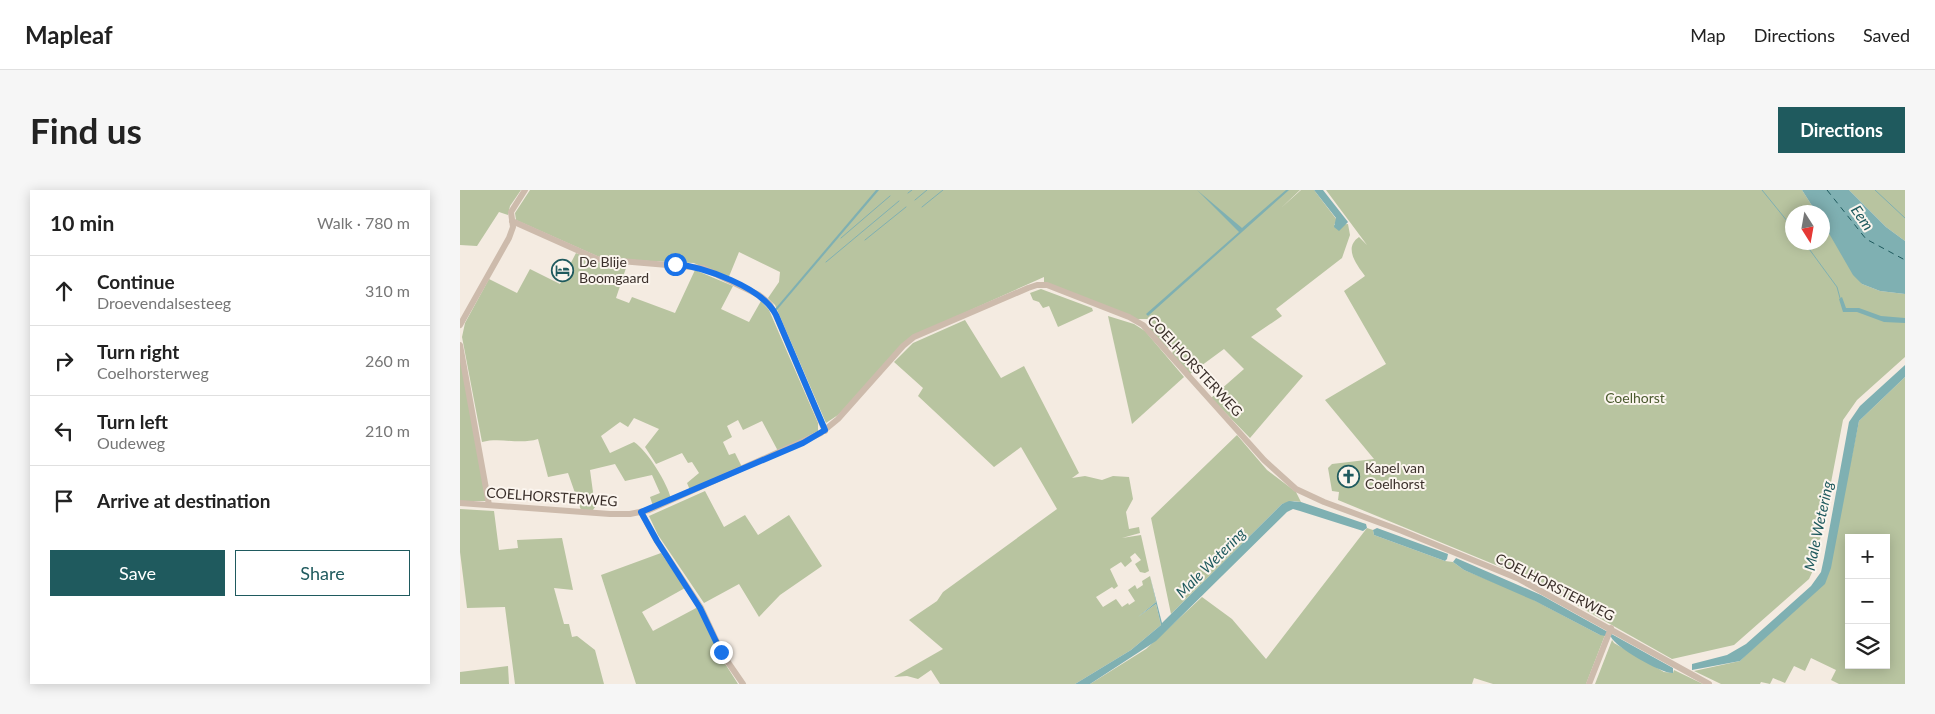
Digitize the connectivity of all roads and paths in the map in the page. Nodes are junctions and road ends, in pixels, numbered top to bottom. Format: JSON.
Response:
{"nodes":[{"id":1,"x":525,"y":190,"type":"edge"},
{"id":2,"x":512,"y":221,"type":"junction"},
{"id":3,"x":460,"y":325,"type":"edge"},
{"id":4,"x":460,"y":344,"type":"edge"},
{"id":5,"x":825,"y":430,"type":"junction"},
{"id":6,"x":460,"y":503,"type":"edge"},
{"id":7,"x":489,"y":505,"type":"junction"},
{"id":8,"x":641,"y":512,"type":"junction"},
{"id":9,"x":1611,"y":629,"type":"junction"},
{"id":10,"x":742,"y":684,"type":"edge"},
{"id":11,"x":1589,"y":684,"type":"edge"},
{"id":12,"x":1709,"y":684,"type":"edge"}],
"edges":[{"from":1,"to":2,"type":"street"},
{"from":2,"to":3,"type":"street"},
{"from":2,"to":5,"type":"street"},
{"from":4,"to":7,"type":"street"},
{"from":5,"to":8,"type":"street","name":"COELHORSTERWEG"},
{"from":5,"to":9,"type":"street","name":"COELHORSTERWEG"},
{"from":6,"to":7,"type":"street","name":"COELHORSTERWEG"},
{"from":7,"to":8,"type":"street","name":"COELHORSTERWEG"},
{"from":8,"to":10,"type":"street"},
{"from":9,"to":11,"type":"street"},
{"from":9,"to":12,"type":"street","name":"COELHORSTERWEG"}]}
